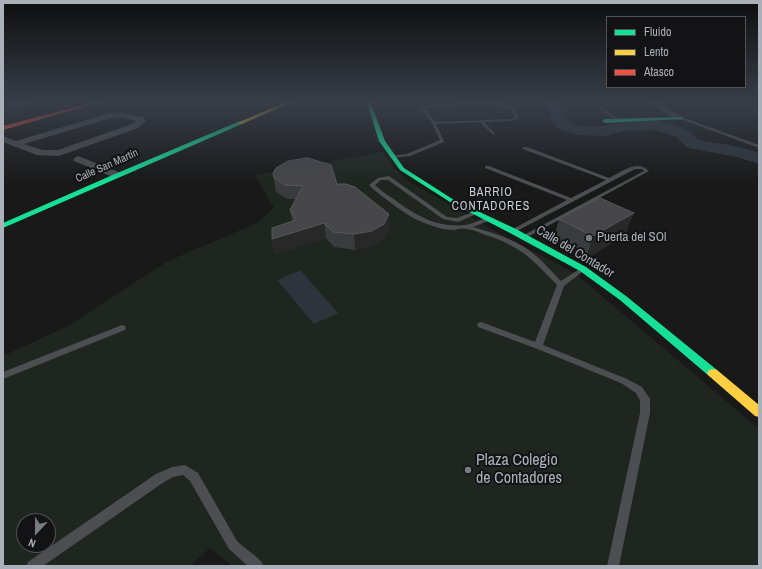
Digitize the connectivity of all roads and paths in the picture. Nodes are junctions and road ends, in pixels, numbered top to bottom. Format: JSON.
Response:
{"nodes":[{"id":1,"x":64,"y":130,"type":"edge"},
{"id":2,"x":125,"y":130,"type":"edge"},
{"id":3,"x":225,"y":130,"type":"edge"},
{"id":4,"x":378,"y":130,"type":"edge"},
{"id":5,"x":438,"y":130,"type":"edge"},
{"id":6,"x":489,"y":130,"type":"edge"},
{"id":7,"x":712,"y":130,"type":"edge"},
{"id":8,"x":493,"y":134,"type":"dead end"},
{"id":9,"x":3,"y":139,"type":"edge"},
{"id":10,"x":16,"y":144,"type":"junction"},
{"id":11,"x":759,"y":147,"type":"edge"},
{"id":12,"x":525,"y":148,"type":"dead end"},
{"id":13,"x":392,"y":157,"type":"junction"},
{"id":14,"x":78,"y":159,"type":"dead end"},
{"id":15,"x":487,"y":167,"type":"dead end"},
{"id":16,"x":117,"y":175,"type":"junction"},
{"id":17,"x":610,"y":180,"type":"junction"},
{"id":18,"x":571,"y":200,"type":"junction"},
{"id":19,"x":476,"y":213,"type":"junction"},
{"id":20,"x":489,"y":219,"type":"junction"},
{"id":21,"x":3,"y":226,"type":"edge"},
{"id":22,"x":466,"y":227,"type":"junction"},
{"id":23,"x":513,"y":231,"type":"junction"},
{"id":24,"x":524,"y":237,"type":"junction"},
{"id":25,"x":583,"y":270,"type":"junction"},
{"id":26,"x":561,"y":285,"type":"junction"},
{"id":27,"x":481,"y":325,"type":"dead end"},
{"id":28,"x":122,"y":328,"type":"dead end"},
{"id":29,"x":538,"y":346,"type":"junction"},
{"id":30,"x":3,"y":376,"type":"edge"},
{"id":31,"x":750,"y":397,"type":"edge"},
{"id":32,"x":759,"y":412,"type":"edge"},
{"id":33,"x":32,"y":566,"type":"edge"},
{"id":34,"x":258,"y":566,"type":"edge"},
{"id":35,"x":613,"y":566,"type":"edge"}],
"edges":[{"from":1,"to":10,"type":"street"},
{"from":2,"to":10,"type":"street"},
{"from":3,"to":16,"type":"street","name":"Calle San Martín"},
{"from":4,"to":13,"type":"street","name":"Calle del Contador"},
{"from":5,"to":13,"type":"lane"},
{"from":6,"to":8,"type":"lane"},
{"from":7,"to":11,"type":"lane"},
{"from":9,"to":10,"type":"street"},
{"from":12,"to":17,"type":"lane"},
{"from":13,"to":19,"type":"street","name":"Calle del Contador"},
{"from":14,"to":16,"type":"street"},
{"from":15,"to":18,"type":"lane"},
{"from":16,"to":21,"type":"street","name":"Calle San Martín"},
{"from":17,"to":18,"type":"lane"},
{"from":17,"to":24,"type":"lane"},
{"from":18,"to":23,"type":"lane"},
{"from":19,"to":20,"type":"street","name":"Calle del Contador"},
{"from":19,"to":22,"type":"lane"},
{"from":20,"to":22,"type":"lane"},
{"from":20,"to":23,"type":"street","name":"Calle del Contador"},
{"from":22,"to":26,"type":"lane"},
{"from":23,"to":24,"type":"street","name":"Calle del Contador"},
{"from":24,"to":25,"type":"street","name":"Calle del Contador"},
{"from":25,"to":26,"type":"lane"},
{"from":25,"to":31,"type":"street","name":"Calle del Contador"},
{"from":26,"to":29,"type":"lane"},
{"from":27,"to":29,"type":"lane"},
{"from":28,"to":30,"type":"lane"},
{"from":29,"to":35,"type":"lane"},
{"from":31,"to":32,"type":"street","name":"Calle del Contador"},
{"from":33,"to":34,"type":"lane"}]}
